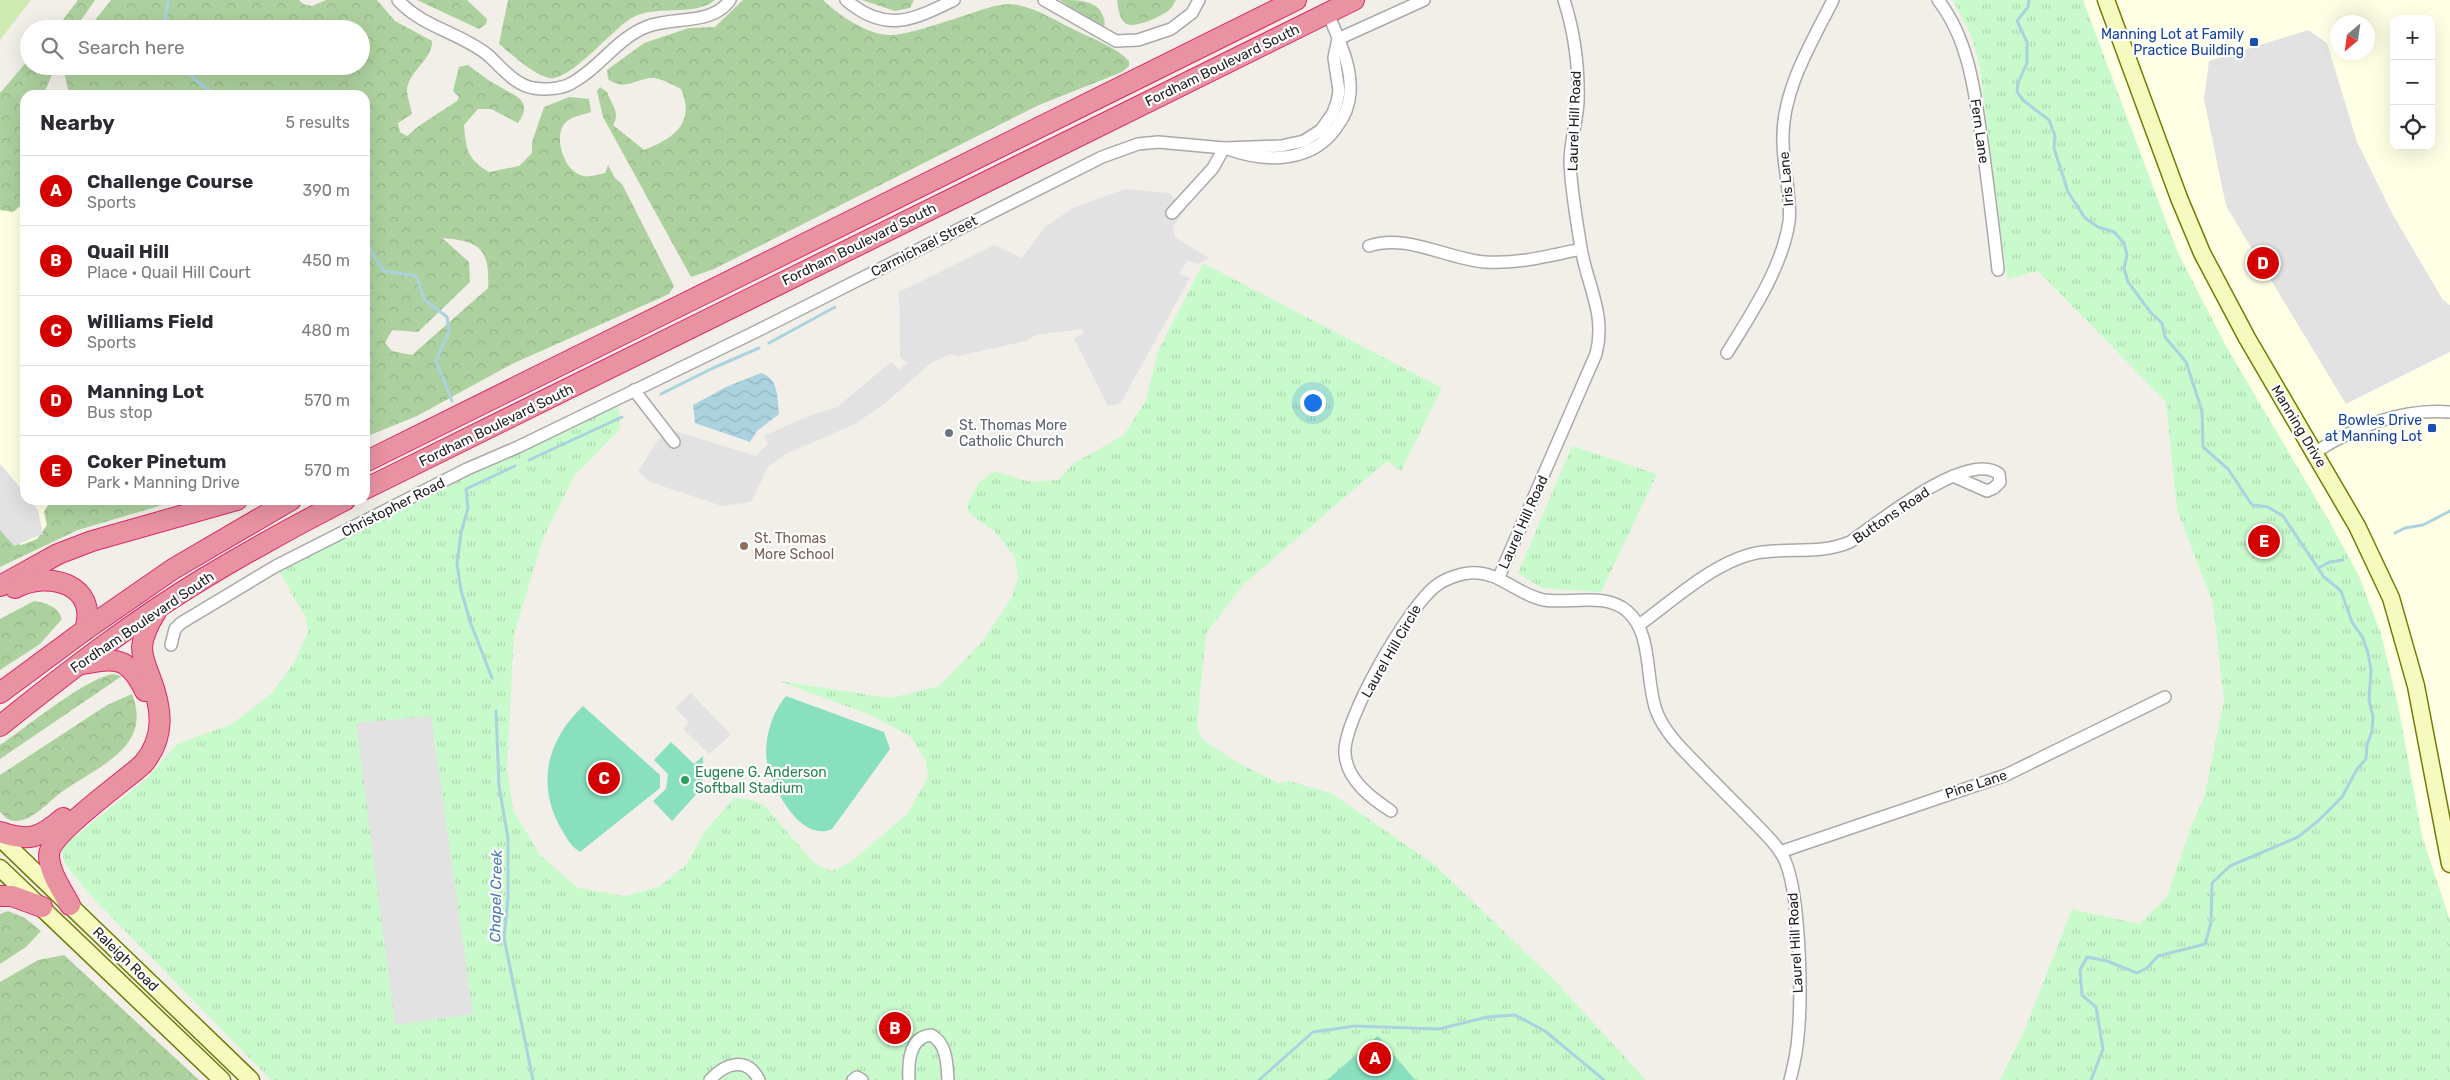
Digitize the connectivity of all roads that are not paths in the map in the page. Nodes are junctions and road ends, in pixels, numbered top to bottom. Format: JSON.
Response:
{"nodes":[{"id":1,"x":398,"y":0,"type":"edge"},
{"id":2,"x":730,"y":0,"type":"edge"},
{"id":3,"x":846,"y":0,"type":"edge"},
{"id":4,"x":954,"y":0,"type":"edge"},
{"id":5,"x":1044,"y":0,"type":"edge"},
{"id":6,"x":1199,"y":0,"type":"edge"},
{"id":7,"x":1296,"y":0,"type":"edge"},
{"id":8,"x":1354,"y":0,"type":"edge"},
{"id":9,"x":1424,"y":0,"type":"edge"},
{"id":10,"x":1564,"y":0,"type":"edge"},
{"id":11,"x":1833,"y":0,"type":"edge"},
{"id":12,"x":1938,"y":0,"type":"edge"},
{"id":13,"x":2106,"y":0,"type":"edge"},
{"id":14,"x":1325,"y":6,"type":"edge"},
{"id":15,"x":1338,"y":39,"type":"junction"},
{"id":16,"x":1224,"y":148,"type":"junction"},
{"id":17,"x":1172,"y":213,"type":"dead end"},
{"id":18,"x":1368,"y":246,"type":"dead end"},
{"id":19,"x":1581,"y":249,"type":"junction"},
{"id":20,"x":1998,"y":270,"type":"dead end"},
{"id":21,"x":1727,"y":353,"type":"dead end"},
{"id":22,"x":634,"y":390,"type":"junction"},
{"id":23,"x":2450,"y":412,"type":"edge"},
{"id":24,"x":409,"y":440,"type":"junction"},
{"id":25,"x":674,"y":442,"type":"dead end"},
{"id":26,"x":2315,"y":452,"type":"junction"},
{"id":27,"x":370,"y":454,"type":"edge"},
{"id":28,"x":370,"y":460,"type":"edge"},
{"id":29,"x":1953,"y":476,"type":"dead end"},
{"id":30,"x":370,"y":487,"type":"edge"},
{"id":31,"x":219,"y":505,"type":"edge"},
{"id":32,"x":282,"y":505,"type":"edge"},
{"id":33,"x":336,"y":505,"type":"edge"},
{"id":34,"x":1498,"y":577,"type":"junction"},
{"id":35,"x":0,"y":586,"type":"edge"},
{"id":36,"x":0,"y":597,"type":"edge"},
{"id":37,"x":158,"y":608,"type":"junction"},
{"id":38,"x":1639,"y":626,"type":"junction"},
{"id":39,"x":85,"y":630,"type":"junction"},
{"id":40,"x":171,"y":645,"type":"dead end"},
{"id":41,"x":77,"y":665,"type":"junction"},
{"id":42,"x":0,"y":693,"type":"edge"},
{"id":43,"x":2164,"y":697,"type":"dead end"},
{"id":44,"x":0,"y":726,"type":"edge"},
{"id":45,"x":1391,"y":810,"type":"dead end"},
{"id":46,"x":2446,"y":827,"type":"edge"},
{"id":47,"x":0,"y":832,"type":"edge"},
{"id":48,"x":0,"y":838,"type":"edge"},
{"id":49,"x":1780,"y":852,"type":"junction"},
{"id":50,"x":2450,"y":864,"type":"edge"},
{"id":51,"x":0,"y":868,"type":"edge"},
{"id":52,"x":0,"y":896,"type":"edge"},
{"id":53,"x":70,"y":905,"type":"junction"},
{"id":54,"x":42,"y":907,"type":"junction"},
{"id":55,"x":222,"y":1080,"type":"edge"},
{"id":56,"x":251,"y":1080,"type":"edge"},
{"id":57,"x":710,"y":1080,"type":"edge"},
{"id":58,"x":759,"y":1080,"type":"edge"},
{"id":59,"x":853,"y":1080,"type":"edge"},
{"id":60,"x":862,"y":1080,"type":"edge"},
{"id":61,"x":909,"y":1080,"type":"edge"},
{"id":62,"x":948,"y":1080,"type":"edge"},
{"id":63,"x":1790,"y":1080,"type":"edge"}],
"edges":[{"from":1,"to":2,"type":"street"},
{"from":3,"to":4,"type":"street"},
{"from":5,"to":6,"type":"street"},
{"from":7,"to":24,"type":"highway","name":"Fordham Boulevard South"},
{"from":8,"to":14,"type":"highway","name":"Fordham Boulevard South"},
{"from":9,"to":15,"type":"street"},
{"from":10,"to":19,"type":"street","name":"Laurel Hill Road"},
{"from":11,"to":21,"type":"street","name":"Iris Lane"},
{"from":12,"to":20,"type":"street","name":"Fern Lane"},
{"from":13,"to":26,"type":"street","name":"Manning Drive"},
{"from":14,"to":15,"type":"street"},
{"from":14,"to":30,"type":"highway","name":"Fordham Boulevard South"},
{"from":15,"to":16,"type":"street","name":"Carmichael Street"},
{"from":16,"to":17,"type":"street"},
{"from":16,"to":22,"type":"street","name":"Carmichael Street"},
{"from":18,"to":19,"type":"street"},
{"from":19,"to":34,"type":"street","name":"Laurel Hill Road"},
{"from":22,"to":25,"type":"street"},
{"from":22,"to":40,"type":"street","name":"Christopher Road"},
{"from":23,"to":26,"type":"street"},
{"from":24,"to":27,"type":"highway"},
{"from":24,"to":28,"type":"highway","name":"Fordham Boulevard South"},
{"from":26,"to":46,"type":"street","name":"Manning Drive"},
{"from":29,"to":38,"type":"street","name":"Buttons Road"},
{"from":31,"to":35,"type":"highway"},
{"from":32,"to":39,"type":"highway","name":"Fordham Boulevard South"},
{"from":33,"to":37,"type":"highway","name":"Fordham Boulevard South"},
{"from":34,"to":38,"type":"street","name":"Laurel Hill Road"},
{"from":34,"to":45,"type":"street","name":"Laurel Hill Circle"},
{"from":36,"to":39,"type":"highway"},
{"from":37,"to":41,"type":"highway","name":"Fordham Boulevard South"},
{"from":37,"to":53,"type":"highway"},
{"from":38,"to":49,"type":"street","name":"Laurel Hill Road"},
{"from":39,"to":42,"type":"highway","name":"Fordham Boulevard South"},
{"from":41,"to":44,"type":"highway","name":"Fordham Boulevard South"},
{"from":41,"to":47,"type":"highway"},
{"from":43,"to":49,"type":"street","name":"Pine Lane"},
{"from":46,"to":50,"type":"street","name":"Manning Drive"},
{"from":48,"to":53,"type":"street","name":"Raleigh Road"},
{"from":49,"to":63,"type":"street","name":"Laurel Hill Road"},
{"from":51,"to":54,"type":"street","name":"Raleigh Road"},
{"from":52,"to":54,"type":"highway"},
{"from":53,"to":56,"type":"street","name":"Raleigh Road"},
{"from":54,"to":55,"type":"street","name":"Raleigh Road"},
{"from":57,"to":58,"type":"street"},
{"from":59,"to":60,"type":"street"},
{"from":61,"to":62,"type":"street"}]}
